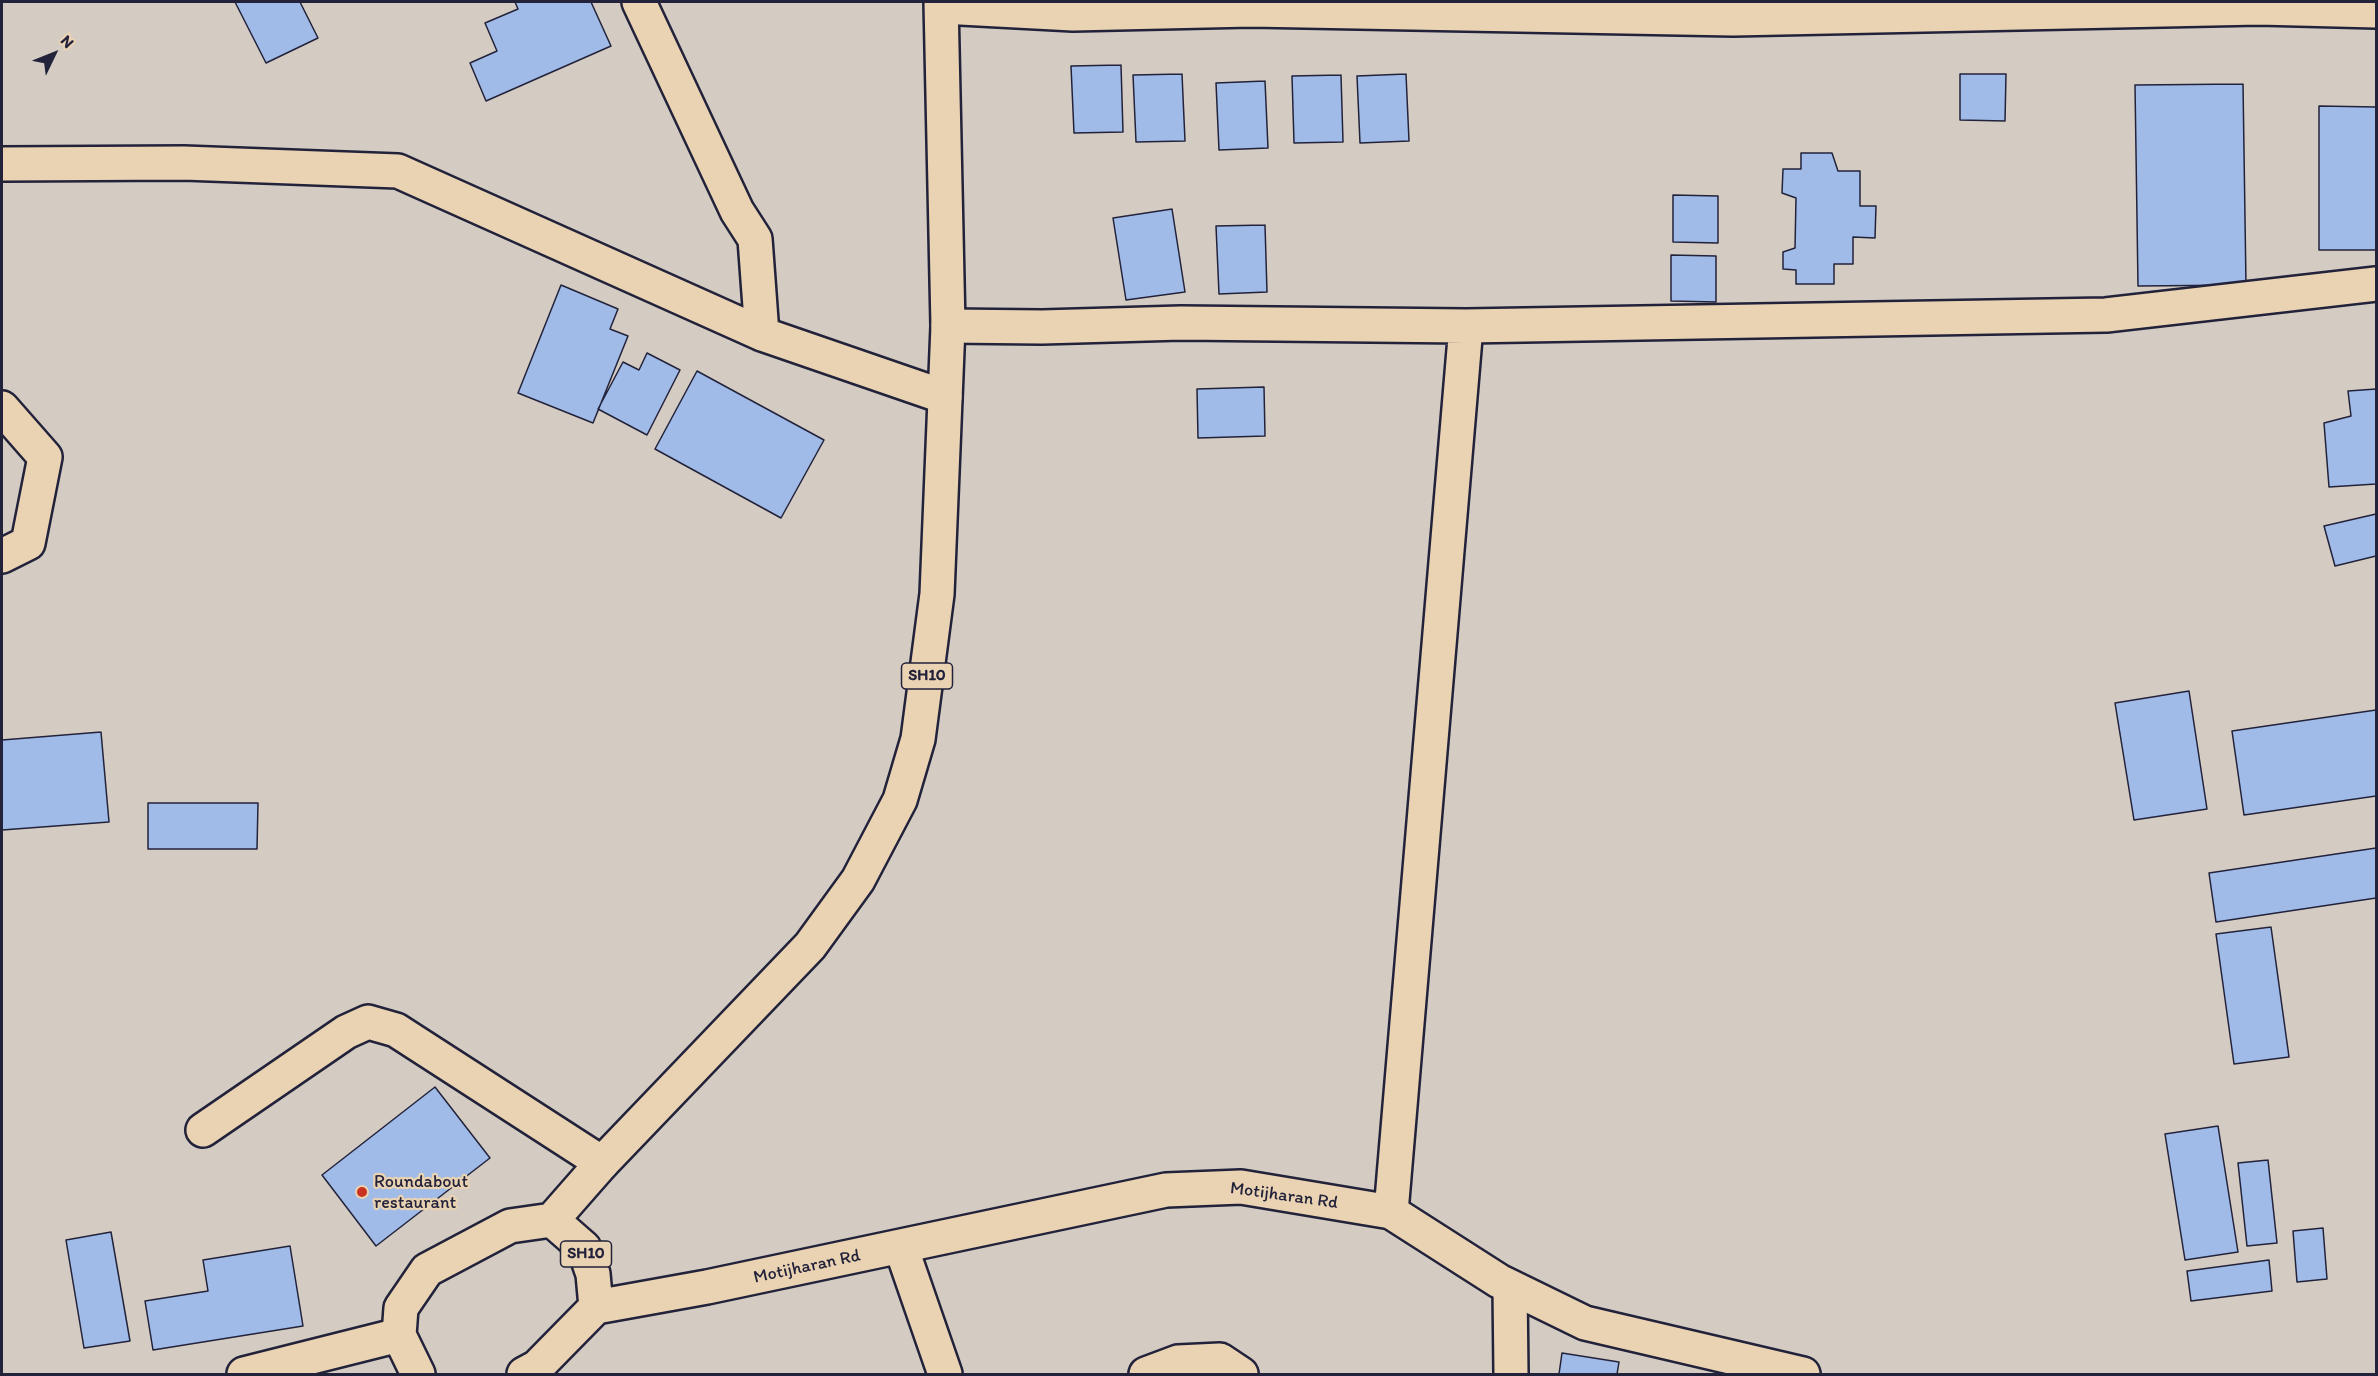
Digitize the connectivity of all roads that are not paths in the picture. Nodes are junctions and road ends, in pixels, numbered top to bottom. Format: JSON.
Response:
{"nodes":[{"id":1,"x":639,"y":2,"type":"edge"},
{"id":2,"x":941,"y":4,"type":"edge"},
{"id":3,"x":2376,"y":11,"type":"edge"},
{"id":4,"x":2,"y":164,"type":"edge"},
{"id":5,"x":2376,"y":284,"type":"edge"},
{"id":6,"x":948,"y":326,"type":"junction"},
{"id":7,"x":1466,"y":326,"type":"junction"},
{"id":8,"x":762,"y":334,"type":"junction"},
{"id":9,"x":945,"y":397,"type":"junction"},
{"id":10,"x":2,"y":408,"type":"edge"},
{"id":11,"x":2,"y":556,"type":"edge"},
{"id":12,"x":203,"y":1130,"type":"dead end"},
{"id":13,"x":602,"y":1163,"type":"junction"},
{"id":14,"x":1391,"y":1212,"type":"junction"},
{"id":15,"x":552,"y":1220,"type":"junction"},
{"id":16,"x":902,"y":1247,"type":"junction"},
{"id":17,"x":1510,"y":1287,"type":"junction"},
{"id":18,"x":596,"y":1307,"type":"junction"},
{"id":19,"x":399,"y":1335,"type":"junction"},
{"id":20,"x":415,"y":1373,"type":"edge"},
{"id":21,"x":244,"y":1374,"type":"edge"},
{"id":22,"x":524,"y":1374,"type":"edge"},
{"id":23,"x":945,"y":1374,"type":"edge"},
{"id":24,"x":1146,"y":1374,"type":"edge"},
{"id":25,"x":1241,"y":1374,"type":"edge"},
{"id":26,"x":1511,"y":1374,"type":"edge"},
{"id":27,"x":1803,"y":1374,"type":"edge"}],
"edges":[{"from":1,"to":8,"type":"street"},
{"from":2,"to":3,"type":"street"},
{"from":2,"to":6,"type":"street","number":"SH10"},
{"from":4,"to":8,"type":"street"},
{"from":5,"to":7,"type":"street"},
{"from":6,"to":7,"type":"street"},
{"from":6,"to":9,"type":"street","number":"SH10"},
{"from":7,"to":14,"type":"street"},
{"from":8,"to":9,"type":"street"},
{"from":9,"to":13,"type":"street","number":"SH10"},
{"from":10,"to":11,"type":"street"},
{"from":12,"to":13,"type":"street"},
{"from":13,"to":15,"type":"street","number":"SH10"},
{"from":14,"to":16,"type":"street","name":"Motijharan Rd"},
{"from":14,"to":17,"type":"street","name":"Motijharan Rd"},
{"from":15,"to":18,"type":"street","number":"SH10"},
{"from":15,"to":19,"type":"street","number":"SH10"},
{"from":16,"to":18,"type":"street","name":"Motijharan Rd"},
{"from":16,"to":23,"type":"street"},
{"from":17,"to":26,"type":"street"},
{"from":17,"to":27,"type":"street","name":"Motijharan Rd"},
{"from":18,"to":22,"type":"street"},
{"from":19,"to":20,"type":"street"},
{"from":19,"to":21,"type":"street"},
{"from":24,"to":25,"type":"street"}]}
